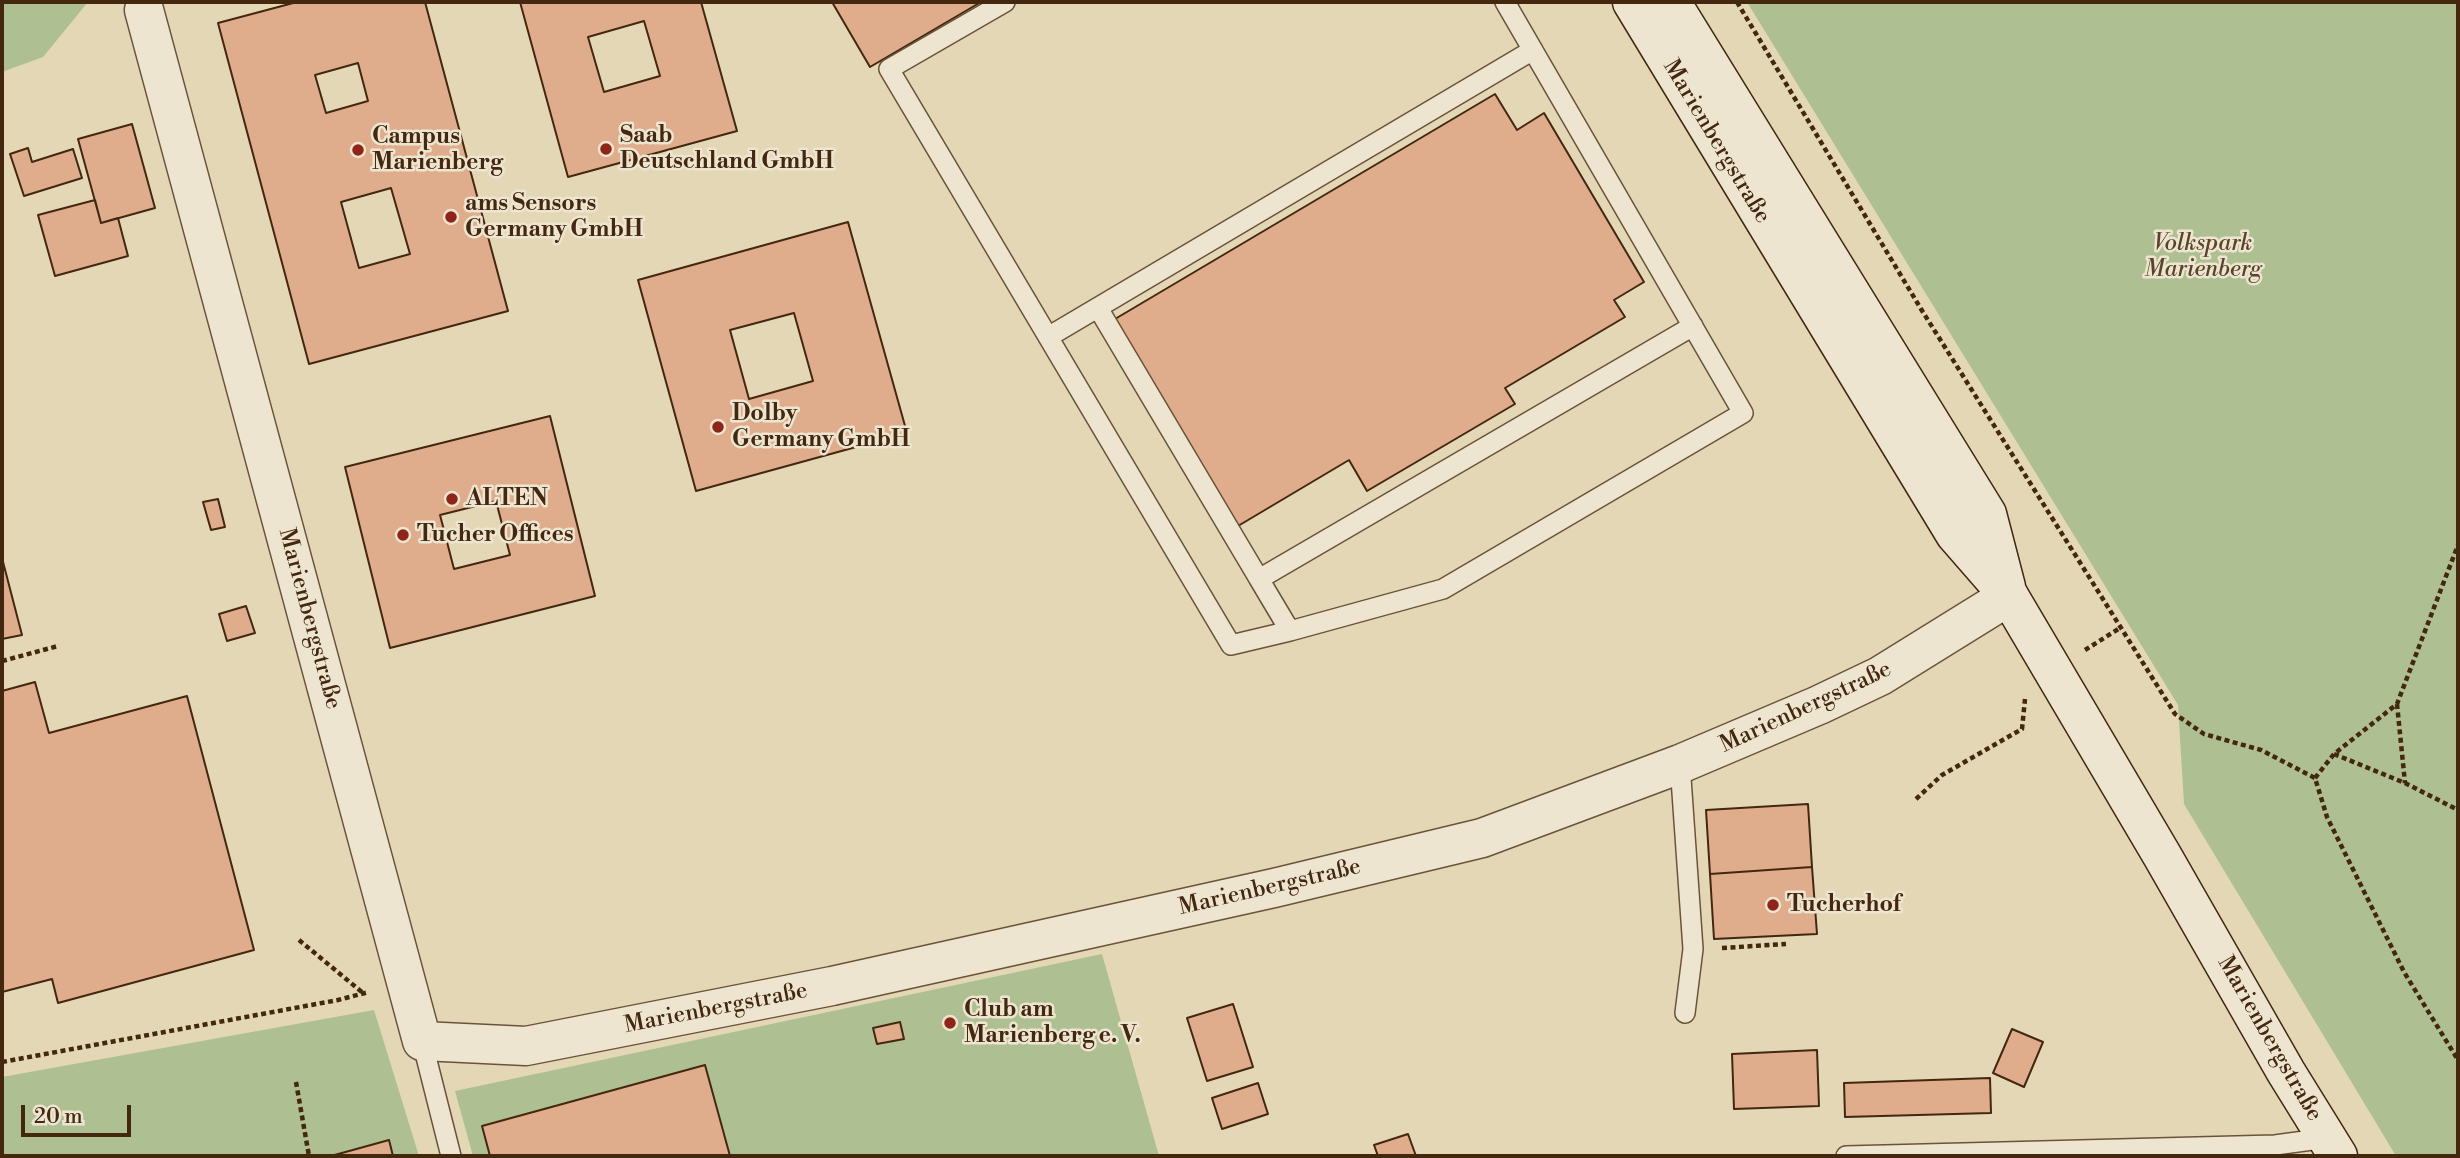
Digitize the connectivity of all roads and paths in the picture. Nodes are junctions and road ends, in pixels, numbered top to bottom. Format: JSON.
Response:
{"nodes":[{"id":1,"x":1005,"y":2,"type":"edge"},
{"id":2,"x":1505,"y":2,"type":"edge"},
{"id":3,"x":1632,"y":2,"type":"edge"},
{"id":4,"x":1671,"y":2,"type":"edge"},
{"id":5,"x":1737,"y":2,"type":"edge"},
{"id":6,"x":144,"y":10,"type":"dead end"},
{"id":7,"x":1533,"y":50,"type":"junction"},
{"id":8,"x":1098,"y":308,"type":"junction"},
{"id":9,"x":1693,"y":326,"type":"junction"},
{"id":10,"x":1048,"y":337,"type":"junction"},
{"id":11,"x":1984,"y":410,"type":"junction"},
{"id":12,"x":1976,"y":415,"type":"dead end"},
{"id":13,"x":2458,"y":545,"type":"edge"},
{"id":14,"x":1259,"y":579,"type":"junction"},
{"id":15,"x":2009,"y":596,"type":"junction"},
{"id":16,"x":1290,"y":631,"type":"junction"},
{"id":17,"x":58,"y":646,"type":"dead end"},
{"id":18,"x":2,"y":661,"type":"edge"},
{"id":19,"x":2026,"y":694,"type":"dead end"},
{"id":20,"x":2397,"y":704,"type":"junction"},
{"id":21,"x":2334,"y":754,"type":"junction"},
{"id":22,"x":1681,"y":764,"type":"junction"},
{"id":23,"x":2315,"y":778,"type":"junction"},
{"id":24,"x":2405,"y":783,"type":"junction"},
{"id":25,"x":1916,"y":799,"type":"dead end"},
{"id":26,"x":2458,"y":810,"type":"edge"},
{"id":27,"x":299,"y":940,"type":"dead end"},
{"id":28,"x":1786,"y":944,"type":"dead end"},
{"id":29,"x":1693,"y":949,"type":"junction"},
{"id":30,"x":407,"y":982,"type":"junction"},
{"id":31,"x":364,"y":994,"type":"junction"},
{"id":32,"x":1685,"y":1013,"type":"dead end"},
{"id":33,"x":422,"y":1041,"type":"junction"},
{"id":34,"x":2458,"y":1060,"type":"edge"},
{"id":35,"x":2,"y":1062,"type":"edge"},
{"id":36,"x":296,"y":1082,"type":"dead end"},
{"id":37,"x":2332,"y":1147,"type":"edge"},
{"id":38,"x":309,"y":1156,"type":"edge"},
{"id":39,"x":451,"y":1156,"type":"edge"},
{"id":40,"x":1846,"y":1156,"type":"edge"}],
"edges":[{"from":1,"to":10,"type":"lane"},
{"from":2,"to":7,"type":"lane"},
{"from":3,"to":15,"type":"street","name":"Marienbergstraße"},
{"from":4,"to":15,"type":"street","name":"Marienbergstraße"},
{"from":5,"to":11,"type":"path"},
{"from":6,"to":30,"type":"street","name":"Marienbergstraße"},
{"from":7,"to":8,"type":"lane"},
{"from":7,"to":9,"type":"lane"},
{"from":8,"to":10,"type":"lane"},
{"from":8,"to":14,"type":"lane"},
{"from":9,"to":14,"type":"lane"},
{"from":9,"to":16,"type":"lane"},
{"from":10,"to":16,"type":"lane"},
{"from":11,"to":12,"type":"path"},
{"from":11,"to":23,"type":"path"},
{"from":13,"to":20,"type":"path"},
{"from":14,"to":16,"type":"lane"},
{"from":15,"to":22,"type":"street","name":"Marienbergstraße"},
{"from":15,"to":37,"type":"street","name":"Marienbergstraße"},
{"from":17,"to":18,"type":"path"},
{"from":19,"to":25,"type":"path"},
{"from":20,"to":21,"type":"path"},
{"from":20,"to":24,"type":"path"},
{"from":21,"to":23,"type":"path"},
{"from":21,"to":24,"type":"path"},
{"from":22,"to":29,"type":"lane"},
{"from":22,"to":33,"type":"street","name":"Marienbergstraße"},
{"from":23,"to":34,"type":"path"},
{"from":24,"to":26,"type":"path"},
{"from":27,"to":31,"type":"path"},
{"from":28,"to":29,"type":"path"},
{"from":29,"to":32,"type":"lane"},
{"from":30,"to":31,"type":"path"},
{"from":30,"to":33,"type":"street","name":"Marienbergstraße"},
{"from":31,"to":35,"type":"path"},
{"from":33,"to":39,"type":"lane"},
{"from":36,"to":38,"type":"path"},
{"from":37,"to":40,"type":"lane"}]}
